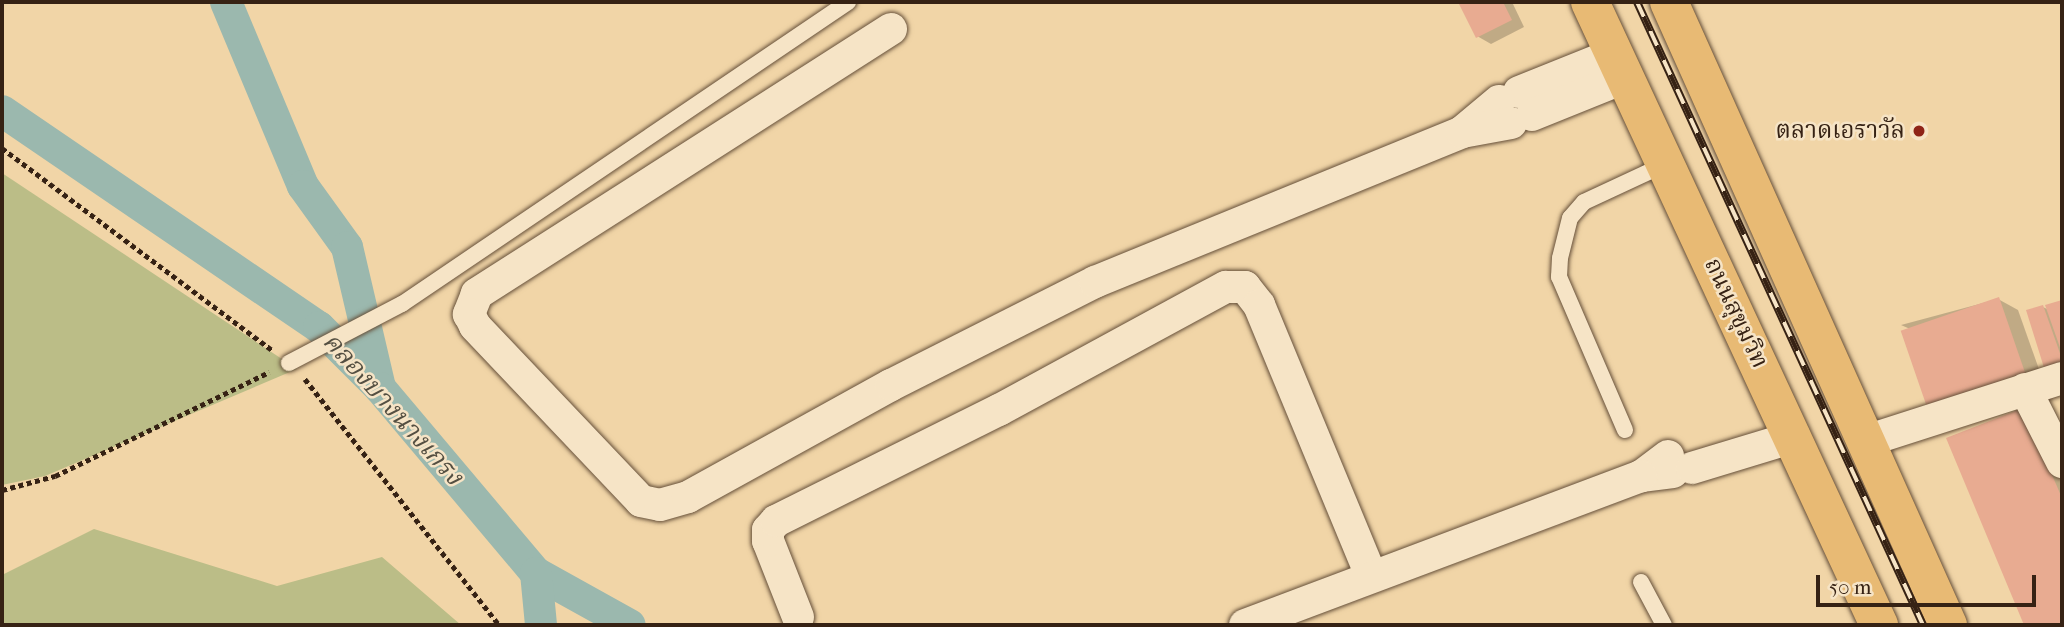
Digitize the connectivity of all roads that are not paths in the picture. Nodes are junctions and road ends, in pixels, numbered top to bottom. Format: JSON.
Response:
{"nodes":[{"id":1,"x":848,"y":2,"type":"edge"},
{"id":2,"x":1590,"y":2,"type":"edge"},
{"id":3,"x":1670,"y":2,"type":"edge"},
{"id":4,"x":891,"y":29,"type":"dead end"},
{"id":5,"x":1620,"y":66,"type":"junction"},
{"id":6,"x":1666,"y":164,"type":"junction"},
{"id":7,"x":292,"y":362,"type":"road end"},
{"id":8,"x":2062,"y":379,"type":"edge"},
{"id":9,"x":2025,"y":390,"type":"junction"},
{"id":10,"x":1790,"y":428,"type":"junction"},
{"id":11,"x":1625,"y":430,"type":"dead end"},
{"id":12,"x":1866,"y":441,"type":"junction"},
{"id":13,"x":2062,"y":462,"type":"edge"},
{"id":14,"x":1371,"y":575,"type":"junction"},
{"id":15,"x":1641,"y":582,"type":"dead end"},
{"id":16,"x":798,"y":617,"type":"dead end"},
{"id":17,"x":1245,"y":625,"type":"edge"},
{"id":18,"x":1664,"y":625,"type":"edge"},
{"id":19,"x":1879,"y":625,"type":"edge"},
{"id":20,"x":1948,"y":625,"type":"edge"}],
"edges":[{"from":1,"to":7,"type":"lane"},
{"from":2,"to":5,"type":"highway","name":"ถนนสุขุมวิท"},
{"from":3,"to":12,"type":"highway"},
{"from":4,"to":5,"type":"street"},
{"from":5,"to":6,"type":"highway","name":"ถนนสุขุมวิท"},
{"from":6,"to":10,"type":"highway","name":"ถนนสุขุมวิท"},
{"from":6,"to":11,"type":"lane"},
{"from":8,"to":9,"type":"street"},
{"from":9,"to":12,"type":"street"},
{"from":9,"to":13,"type":"street"},
{"from":10,"to":14,"type":"street"},
{"from":10,"to":19,"type":"highway","name":"ถนนสุขุมวิท"},
{"from":12,"to":20,"type":"highway"},
{"from":14,"to":16,"type":"street"},
{"from":14,"to":17,"type":"street"},
{"from":15,"to":18,"type":"lane"}]}
